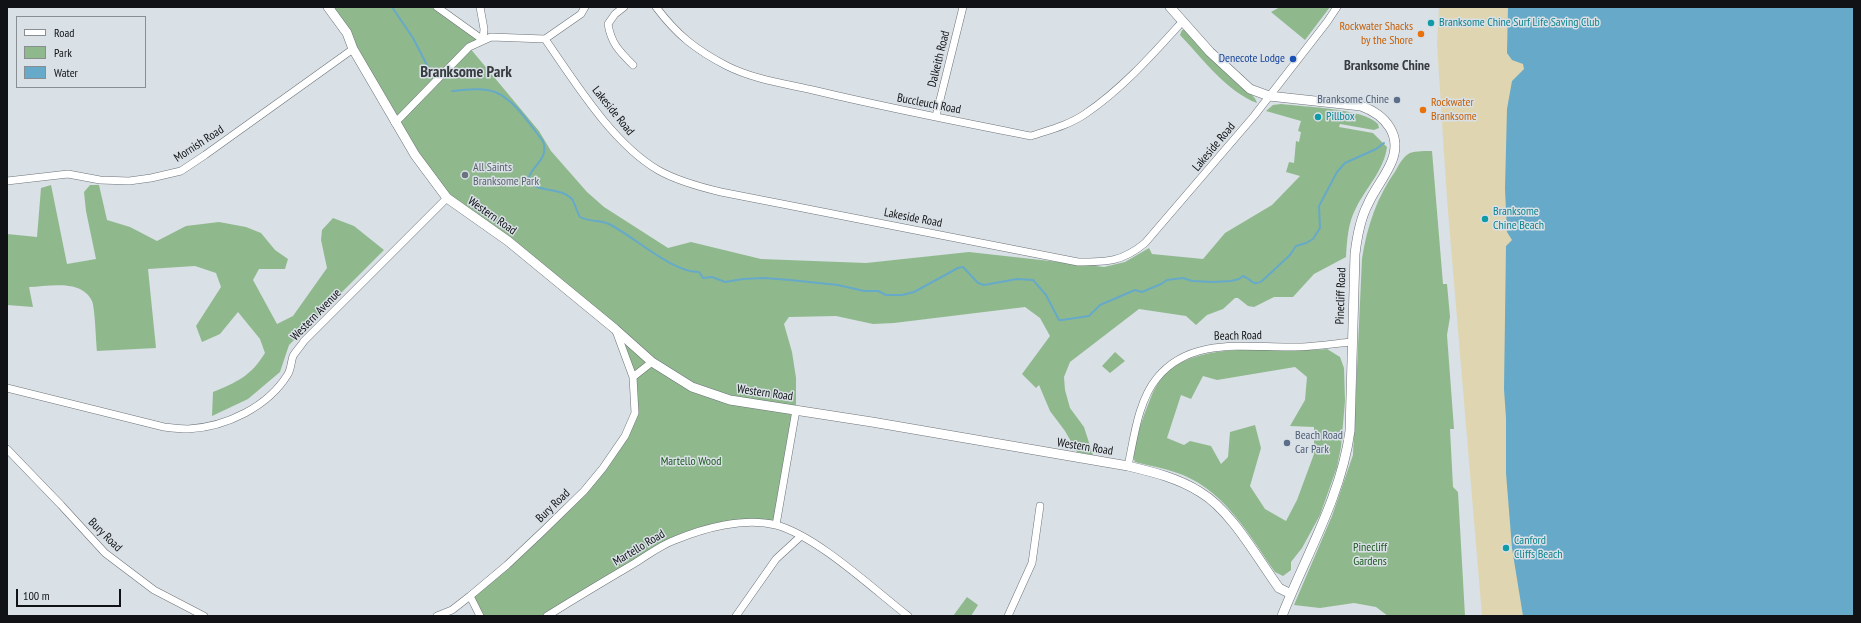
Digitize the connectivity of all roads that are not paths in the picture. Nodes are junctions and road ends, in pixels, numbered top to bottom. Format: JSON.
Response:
{"nodes":[{"id":1,"x":328,"y":7,"type":"edge"},
{"id":2,"x":437,"y":7,"type":"edge"},
{"id":3,"x":480,"y":7,"type":"edge"},
{"id":4,"x":585,"y":7,"type":"edge"},
{"id":5,"x":624,"y":7,"type":"edge"},
{"id":6,"x":656,"y":7,"type":"edge"},
{"id":7,"x":963,"y":7,"type":"edge"},
{"id":8,"x":1170,"y":7,"type":"edge"},
{"id":9,"x":1337,"y":7,"type":"edge"},
{"id":10,"x":1182,"y":22,"type":"junction"},
{"id":11,"x":545,"y":39,"type":"junction"},
{"id":12,"x":483,"y":40,"type":"junction"},
{"id":13,"x":354,"y":48,"type":"junction"},
{"id":14,"x":633,"y":65,"type":"dead end"},
{"id":15,"x":1269,"y":96,"type":"junction"},
{"id":16,"x":936,"y":116,"type":"junction"},
{"id":17,"x":395,"y":123,"type":"junction"},
{"id":18,"x":7,"y":181,"type":"edge"},
{"id":19,"x":447,"y":198,"type":"junction"},
{"id":20,"x":616,"y":329,"type":"junction"},
{"id":21,"x":1351,"y":342,"type":"junction"},
{"id":22,"x":652,"y":362,"type":"junction"},
{"id":23,"x":634,"y":377,"type":"junction"},
{"id":24,"x":7,"y":388,"type":"edge"},
{"id":25,"x":796,"y":410,"type":"junction"},
{"id":26,"x":7,"y":449,"type":"edge"},
{"id":27,"x":1128,"y":466,"type":"junction"},
{"id":28,"x":1040,"y":506,"type":"dead end"},
{"id":29,"x":776,"y":525,"type":"junction"},
{"id":30,"x":800,"y":536,"type":"junction"},
{"id":31,"x":1291,"y":594,"type":"junction"},
{"id":32,"x":470,"y":596,"type":"junction"},
{"id":33,"x":204,"y":616,"type":"edge"},
{"id":34,"x":437,"y":616,"type":"edge"},
{"id":35,"x":480,"y":616,"type":"edge"},
{"id":36,"x":547,"y":616,"type":"edge"},
{"id":37,"x":736,"y":616,"type":"edge"},
{"id":38,"x":908,"y":616,"type":"edge"},
{"id":39,"x":1008,"y":616,"type":"edge"},
{"id":40,"x":1282,"y":616,"type":"edge"}],
"edges":[{"from":1,"to":13,"type":"street","name":"Western Road"},
{"from":2,"to":12,"type":"street"},
{"from":3,"to":12,"type":"street"},
{"from":4,"to":11,"type":"street"},
{"from":5,"to":14,"type":"street"},
{"from":6,"to":16,"type":"street","name":"Buccleuch Road"},
{"from":7,"to":16,"type":"street","name":"Dalkeith Road"},
{"from":8,"to":10,"type":"street","name":"Pinecliff Road"},
{"from":9,"to":15,"type":"street","name":"Lakeside Road"},
{"from":10,"to":15,"type":"street","name":"Pinecliff Road"},
{"from":10,"to":16,"type":"street","name":"Buccleuch Road"},
{"from":11,"to":12,"type":"street"},
{"from":11,"to":15,"type":"street","name":"Lakeside Road"},
{"from":12,"to":17,"type":"street"},
{"from":13,"to":17,"type":"street","name":"Western Road"},
{"from":13,"to":18,"type":"street","name":"Mornish Road"},
{"from":15,"to":21,"type":"street","name":"Pinecliff Road"},
{"from":17,"to":19,"type":"street","name":"Western Road"},
{"from":19,"to":20,"type":"street","name":"Western Road"},
{"from":19,"to":24,"type":"street","name":"Western Avenue"},
{"from":20,"to":22,"type":"street","name":"Western Road"},
{"from":20,"to":23,"type":"street","name":"Bury Road"},
{"from":21,"to":27,"type":"street","name":"Beach Road"},
{"from":21,"to":31,"type":"street","name":"Pinecliff Road"},
{"from":22,"to":23,"type":"street"},
{"from":22,"to":25,"type":"street","name":"Western Road"},
{"from":23,"to":32,"type":"street","name":"Bury Road"},
{"from":25,"to":27,"type":"street","name":"Western Road"},
{"from":25,"to":29,"type":"street"},
{"from":26,"to":33,"type":"street","name":"Bury Road"},
{"from":27,"to":31,"type":"street","name":"Western Road"},
{"from":28,"to":39,"type":"street"},
{"from":29,"to":30,"type":"street","name":"Martello Road"},
{"from":29,"to":36,"type":"street","name":"Martello Road"},
{"from":30,"to":37,"type":"street"},
{"from":30,"to":38,"type":"street","name":"Martello Road"},
{"from":31,"to":40,"type":"street"},
{"from":32,"to":34,"type":"street","name":"Bury Road"},
{"from":32,"to":35,"type":"street"}]}
